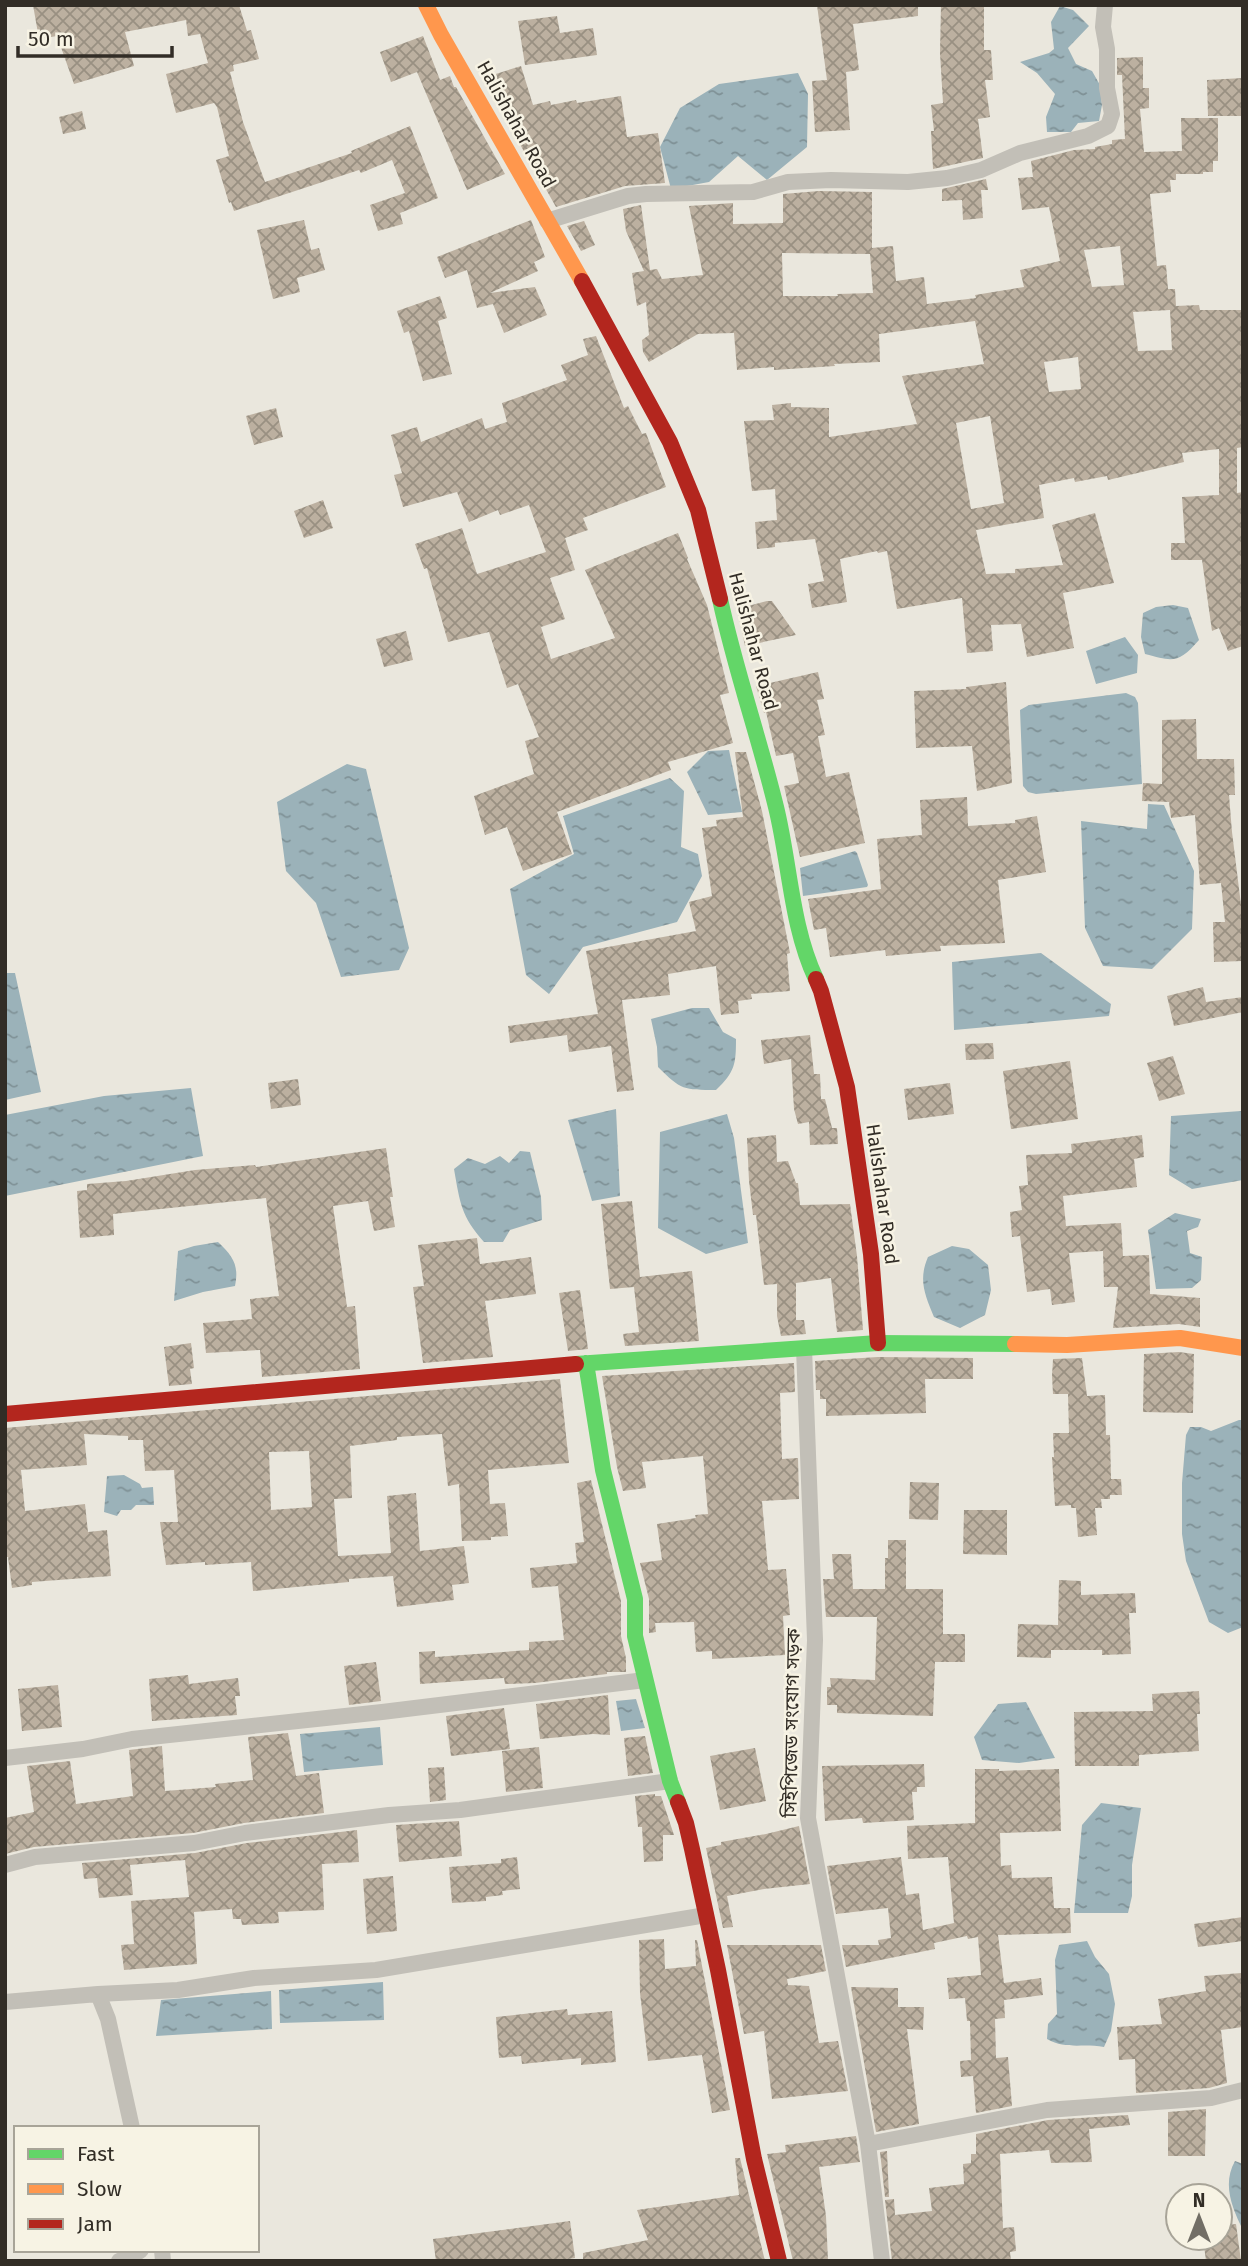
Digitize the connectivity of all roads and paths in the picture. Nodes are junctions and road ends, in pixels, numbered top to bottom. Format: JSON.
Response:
{"nodes":[{"id":1,"x":426,"y":5,"type":"edge"},
{"id":2,"x":1105,"y":5,"type":"edge"},
{"id":3,"x":547,"y":221,"type":"junction"},
{"id":4,"x":878,"y":1343,"type":"junction"},
{"id":5,"x":804,"y":1348,"type":"junction"},
{"id":6,"x":1243,"y":1348,"type":"edge"},
{"id":7,"x":586,"y":1363,"type":"junction"},
{"id":8,"x":5,"y":1414,"type":"edge"},
{"id":9,"x":645,"y":1680,"type":"junction"},
{"id":10,"x":5,"y":1758,"type":"edge"},
{"id":11,"x":670,"y":1781,"type":"junction"},
{"id":12,"x":5,"y":1865,"type":"edge"},
{"id":13,"x":706,"y":1915,"type":"junction"},
{"id":14,"x":98,"y":1994,"type":"junction"},
{"id":15,"x":5,"y":2002,"type":"edge"},
{"id":16,"x":1243,"y":2090,"type":"edge"},
{"id":17,"x":132,"y":2126,"type":"edge"},
{"id":18,"x":868,"y":2144,"type":"junction"},
{"id":19,"x":138,"y":2252,"type":"edge"},
{"id":20,"x":119,"y":2261,"type":"edge"},
{"id":21,"x":779,"y":2261,"type":"edge"},
{"id":22,"x":882,"y":2261,"type":"edge"}],
"edges":[{"from":1,"to":3,"type":"street","name":"Halishahar Road"},
{"from":2,"to":3,"type":"street"},
{"from":3,"to":4,"type":"street","name":"Halishahar Road"},
{"from":4,"to":5,"type":"street"},
{"from":4,"to":6,"type":"street"},
{"from":5,"to":7,"type":"street"},
{"from":5,"to":18,"type":"street","name":"সিইপিজেড সংযোগ সড়ক"},
{"from":7,"to":8,"type":"street"},
{"from":7,"to":9,"type":"street"},
{"from":9,"to":10,"type":"street"},
{"from":9,"to":11,"type":"street"},
{"from":11,"to":12,"type":"street"},
{"from":11,"to":13,"type":"street"},
{"from":13,"to":14,"type":"street"},
{"from":13,"to":21,"type":"street"},
{"from":14,"to":15,"type":"street"},
{"from":14,"to":17,"type":"street"},
{"from":16,"to":18,"type":"street"},
{"from":18,"to":22,"type":"street","name":"সিইপিজেড সংযোগ সড়ক"},
{"from":19,"to":20,"type":"street"}]}
